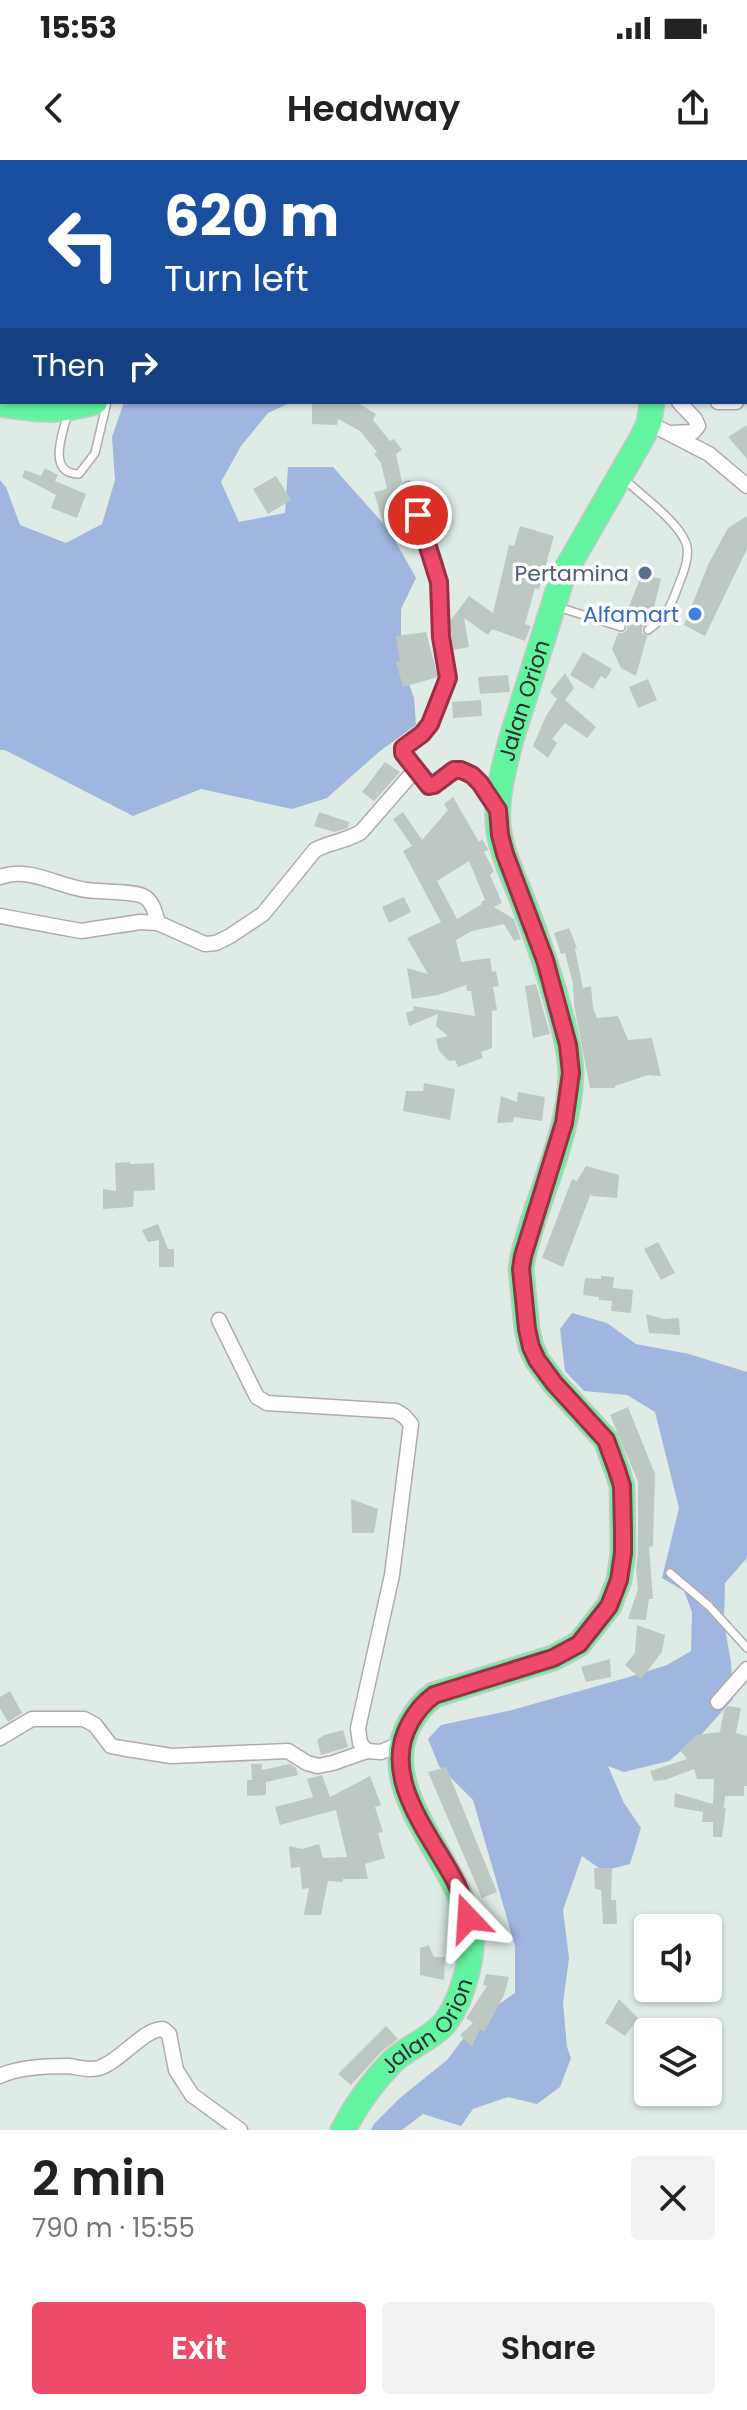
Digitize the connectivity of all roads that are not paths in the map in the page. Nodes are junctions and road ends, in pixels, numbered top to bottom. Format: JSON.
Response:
{"nodes":[{"id":1,"x":0,"y":404,"type":"edge"},
{"id":2,"x":88,"y":404,"type":"edge"},
{"id":3,"x":107,"y":404,"type":"edge"},
{"id":4,"x":681,"y":404,"type":"edge"},
{"id":5,"x":69,"y":410,"type":"junction"},
{"id":6,"x":657,"y":419,"type":"edge"},
{"id":7,"x":619,"y":475,"type":"junction"},
{"id":8,"x":747,"y":486,"type":"edge"},
{"id":9,"x":409,"y":489,"type":"dead end"},
{"id":10,"x":552,"y":605,"type":"junction"},
{"id":11,"x":621,"y":627,"type":"dead end"},
{"id":12,"x":648,"y":630,"type":"dead end"},
{"id":13,"x":415,"y":770,"type":"junction"},
{"id":14,"x":498,"y":810,"type":"junction"},
{"id":15,"x":0,"y":877,"type":"edge"},
{"id":16,"x":0,"y":916,"type":"edge"},
{"id":17,"x":158,"y":923,"type":"junction"},
{"id":18,"x":219,"y":1320,"type":"dead end"},
{"id":19,"x":670,"y":1573,"type":"dead end"},
{"id":20,"x":747,"y":1648,"type":"edge"},
{"id":21,"x":747,"y":1669,"type":"edge"},
{"id":22,"x":718,"y":1702,"type":"dead end"},
{"id":23,"x":0,"y":1738,"type":"edge"},
{"id":24,"x":402,"y":1743,"type":"junction"},
{"id":25,"x":367,"y":1751,"type":"junction"},
{"id":26,"x":0,"y":2076,"type":"edge"},
{"id":27,"x":240,"y":2130,"type":"edge"},
{"id":28,"x":343,"y":2130,"type":"edge"}],
"edges":[{"from":1,"to":5,"type":"highway"},
{"from":2,"to":5,"type":"highway"},
{"from":3,"to":5,"type":"lane"},
{"from":4,"to":6,"type":"street"},
{"from":6,"to":7,"type":"highway","name":"Jalan Orion"},
{"from":6,"to":8,"type":"street"},
{"from":7,"to":10,"type":"highway","name":"Jalan Orion"},
{"from":7,"to":12,"type":"lane"},
{"from":9,"to":13,"type":"street"},
{"from":10,"to":11,"type":"lane"},
{"from":10,"to":14,"type":"highway","name":"Jalan Orion"},
{"from":13,"to":14,"type":"street"},
{"from":13,"to":17,"type":"street"},
{"from":14,"to":24,"type":"highway","name":"Jalan Orion"},
{"from":15,"to":17,"type":"street"},
{"from":16,"to":17,"type":"street"},
{"from":18,"to":25,"type":"street"},
{"from":19,"to":20,"type":"lane"},
{"from":21,"to":22,"type":"street"},
{"from":23,"to":25,"type":"street"},
{"from":24,"to":25,"type":"street"},
{"from":24,"to":28,"type":"highway","name":"Jalan Orion"},
{"from":26,"to":27,"type":"street"}]}
